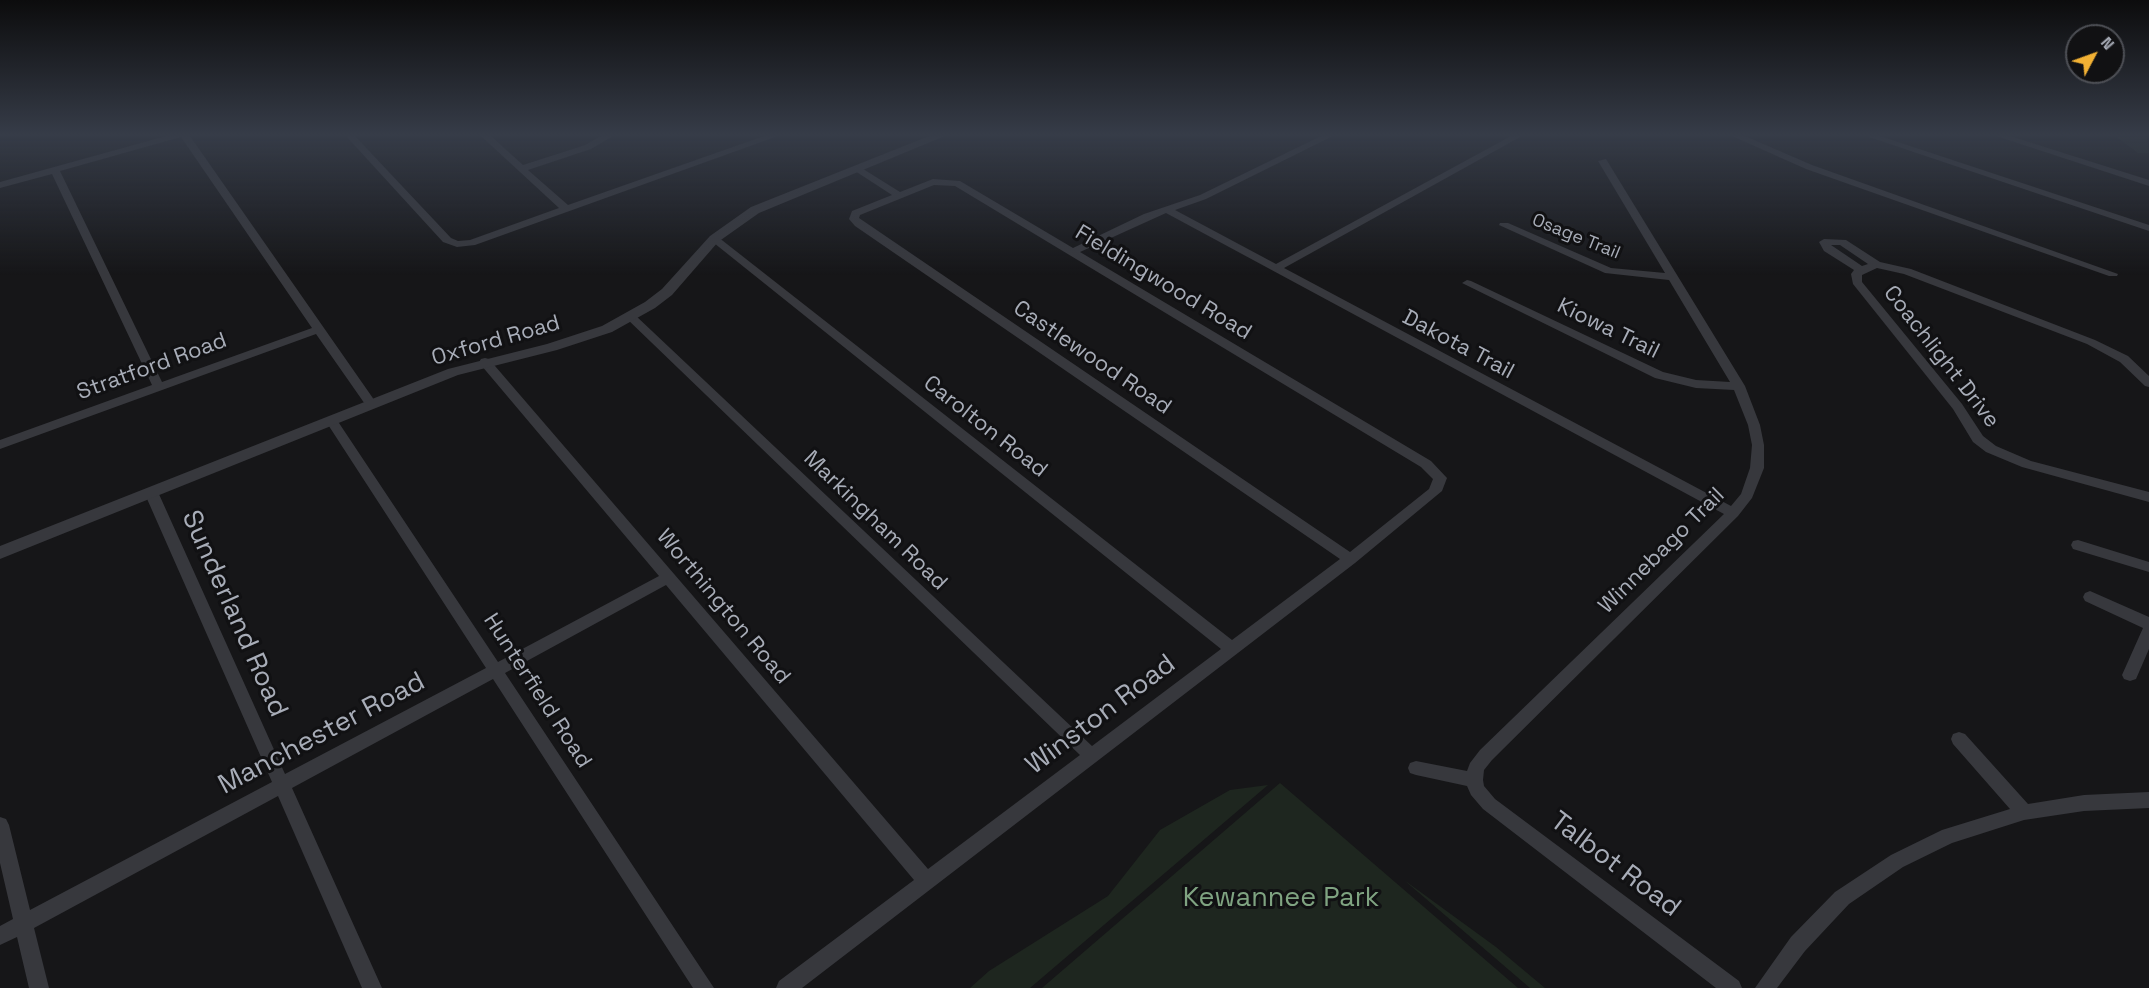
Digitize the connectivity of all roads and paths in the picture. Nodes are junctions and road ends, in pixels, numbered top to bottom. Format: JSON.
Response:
{"nodes":[{"id":1,"x":61,"y":182,"type":"edge"},
{"id":2,"x":217,"y":182,"type":"edge"},
{"id":3,"x":393,"y":182,"type":"edge"},
{"id":4,"x":536,"y":182,"type":"edge"},
{"id":5,"x":645,"y":182,"type":"edge"},
{"id":6,"x":822,"y":182,"type":"edge"},
{"id":7,"x":878,"y":182,"type":"edge"},
{"id":8,"x":933,"y":182,"type":"edge"},
{"id":9,"x":954,"y":182,"type":"edge"},
{"id":10,"x":1234,"y":182,"type":"edge"},
{"id":11,"x":1433,"y":182,"type":"edge"},
{"id":12,"x":1616,"y":182,"type":"edge"},
{"id":13,"x":1852,"y":182,"type":"edge"},
{"id":14,"x":2010,"y":182,"type":"edge"},
{"id":15,"x":898,"y":195,"type":"junction"},
{"id":16,"x":1166,"y":209,"type":"junction"},
{"id":17,"x":567,"y":210,"type":"junction"},
{"id":18,"x":1504,"y":225,"type":"dead end"},
{"id":19,"x":2149,"y":228,"type":"edge"},
{"id":20,"x":714,"y":239,"type":"junction"},
{"id":21,"x":1072,"y":252,"type":"junction"},
{"id":22,"x":1877,"y":265,"type":"junction"},
{"id":23,"x":1276,"y":268,"type":"junction"},
{"id":24,"x":1861,"y":270,"type":"junction"},
{"id":25,"x":2113,"y":274,"type":"dead end"},
{"id":26,"x":1673,"y":277,"type":"junction"},
{"id":27,"x":1467,"y":283,"type":"dead end"},
{"id":28,"x":630,"y":317,"type":"junction"},
{"id":29,"x":319,"y":328,"type":"junction"},
{"id":30,"x":485,"y":362,"type":"junction"},
{"id":31,"x":2149,"y":383,"type":"edge"},
{"id":32,"x":1739,"y":386,"type":"junction"},
{"id":33,"x":159,"y":387,"type":"junction"},
{"id":34,"x":370,"y":404,"type":"junction"},
{"id":35,"x":331,"y":420,"type":"junction"},
{"id":36,"x":0,"y":445,"type":"edge"},
{"id":37,"x":1440,"y":478,"type":"joint"},
{"id":38,"x":151,"y":492,"type":"junction"},
{"id":39,"x":2149,"y":497,"type":"edge"},
{"id":40,"x":1733,"y":513,"type":"junction"},
{"id":41,"x":2078,"y":545,"type":"dead end"},
{"id":42,"x":0,"y":553,"type":"edge"},
{"id":43,"x":1350,"y":559,"type":"junction"},
{"id":44,"x":2149,"y":567,"type":"edge"},
{"id":45,"x":668,"y":578,"type":"junction"},
{"id":46,"x":2090,"y":597,"type":"dead end"},
{"id":47,"x":2149,"y":624,"type":"edge"},
{"id":48,"x":2149,"y":631,"type":"edge"},
{"id":49,"x":1231,"y":648,"type":"junction"},
{"id":50,"x":497,"y":669,"type":"junction"},
{"id":51,"x":2130,"y":675,"type":"dead end"},
{"id":52,"x":1959,"y":739,"type":"dead end"},
{"id":53,"x":1091,"y":755,"type":"junction"},
{"id":54,"x":1416,"y":768,"type":"dead end"},
{"id":55,"x":1474,"y":780,"type":"junction"},
{"id":56,"x":282,"y":783,"type":"junction"},
{"id":57,"x":2149,"y":800,"type":"edge"},
{"id":58,"x":2024,"y":812,"type":"junction"},
{"id":59,"x":0,"y":825,"type":"edge"},
{"id":60,"x":926,"y":881,"type":"junction"},
{"id":61,"x":24,"y":923,"type":"junction"},
{"id":62,"x":0,"y":936,"type":"edge"},
{"id":63,"x":39,"y":988,"type":"edge"},
{"id":64,"x":372,"y":988,"type":"edge"},
{"id":65,"x":704,"y":988,"type":"edge"},
{"id":66,"x":786,"y":988,"type":"edge"},
{"id":67,"x":1732,"y":988,"type":"edge"},
{"id":68,"x":1765,"y":988,"type":"edge"}],
"edges":[{"from":1,"to":33,"type":"street"},
{"from":2,"to":29,"type":"street"},
{"from":3,"to":17,"type":"street"},
{"from":4,"to":17,"type":"street"},
{"from":5,"to":17,"type":"street"},
{"from":6,"to":20,"type":"street","name":"Oxford Road"},
{"from":7,"to":15,"type":"street"},
{"from":8,"to":15,"type":"street","name":"Fieldingwood Road"},
{"from":9,"to":21,"type":"street","name":"Fieldingwood Road"},
{"from":10,"to":16,"type":"street"},
{"from":11,"to":23,"type":"street"},
{"from":12,"to":26,"type":"street","name":"Winnebago Trail"},
{"from":13,"to":25,"type":"street"},
{"from":14,"to":19,"type":"street"},
{"from":15,"to":43,"type":"street","name":"Castlewood Road"},
{"from":16,"to":21,"type":"street"},
{"from":16,"to":23,"type":"street","name":"Dakota Trail"},
{"from":18,"to":26,"type":"street","name":"Osage Trail"},
{"from":20,"to":28,"type":"street","name":"Oxford Road"},
{"from":20,"to":49,"type":"street","name":"Carolton Road"},
{"from":21,"to":37,"type":"street","name":"Fieldingwood Road"},
{"from":22,"to":24,"type":"street","name":"Coachlight Drive"},
{"from":22,"to":24,"type":"street","name":"Coachlight Drive"},
{"from":22,"to":31,"type":"street","name":"Coachlight Drive"},
{"from":23,"to":40,"type":"street","name":"Dakota Trail"},
{"from":24,"to":39,"type":"street","name":"Coachlight Drive"},
{"from":26,"to":32,"type":"street","name":"Winnebago Trail"},
{"from":27,"to":32,"type":"street","name":"Kiowa Trail"},
{"from":28,"to":30,"type":"street","name":"Oxford Road"},
{"from":28,"to":53,"type":"street","name":"Markingham Road"},
{"from":29,"to":33,"type":"street","name":"Stratford Road"},
{"from":29,"to":34,"type":"street"},
{"from":30,"to":34,"type":"street","name":"Oxford Road"},
{"from":30,"to":45,"type":"street","name":"Worthington Road"},
{"from":32,"to":40,"type":"street","name":"Winnebago Trail"},
{"from":33,"to":36,"type":"street","name":"Stratford Road"},
{"from":34,"to":35,"type":"street","name":"Oxford Road"},
{"from":35,"to":38,"type":"street","name":"Oxford Road"},
{"from":35,"to":50,"type":"street","name":"Hunterfield Road"},
{"from":37,"to":43,"type":"street","name":"Winston Road"},
{"from":38,"to":42,"type":"street","name":"Oxford Road"},
{"from":38,"to":56,"type":"street","name":"Sunderland Road"},
{"from":40,"to":55,"type":"street","name":"Winnebago Trail"},
{"from":41,"to":44,"type":"street"},
{"from":43,"to":49,"type":"street","name":"Winston Road"},
{"from":45,"to":50,"type":"street","name":"Manchester Road"},
{"from":45,"to":60,"type":"street","name":"Worthington Road"},
{"from":46,"to":47,"type":"street"},
{"from":48,"to":51,"type":"street"},
{"from":49,"to":53,"type":"street","name":"Winston Road"},
{"from":50,"to":56,"type":"street","name":"Manchester Road"},
{"from":50,"to":65,"type":"street","name":"Hunterfield Road"},
{"from":52,"to":58,"type":"street"},
{"from":53,"to":60,"type":"street","name":"Winston Road"},
{"from":54,"to":55,"type":"street"},
{"from":55,"to":67,"type":"street","name":"Talbot Road"},
{"from":56,"to":61,"type":"street","name":"Manchester Road"},
{"from":56,"to":64,"type":"street","name":"Sunderland Road"},
{"from":57,"to":58,"type":"street"},
{"from":58,"to":68,"type":"street"},
{"from":59,"to":61,"type":"street"},
{"from":60,"to":66,"type":"street","name":"Winston Road"},
{"from":61,"to":62,"type":"street","name":"Manchester Road"},
{"from":61,"to":63,"type":"street"}]}
